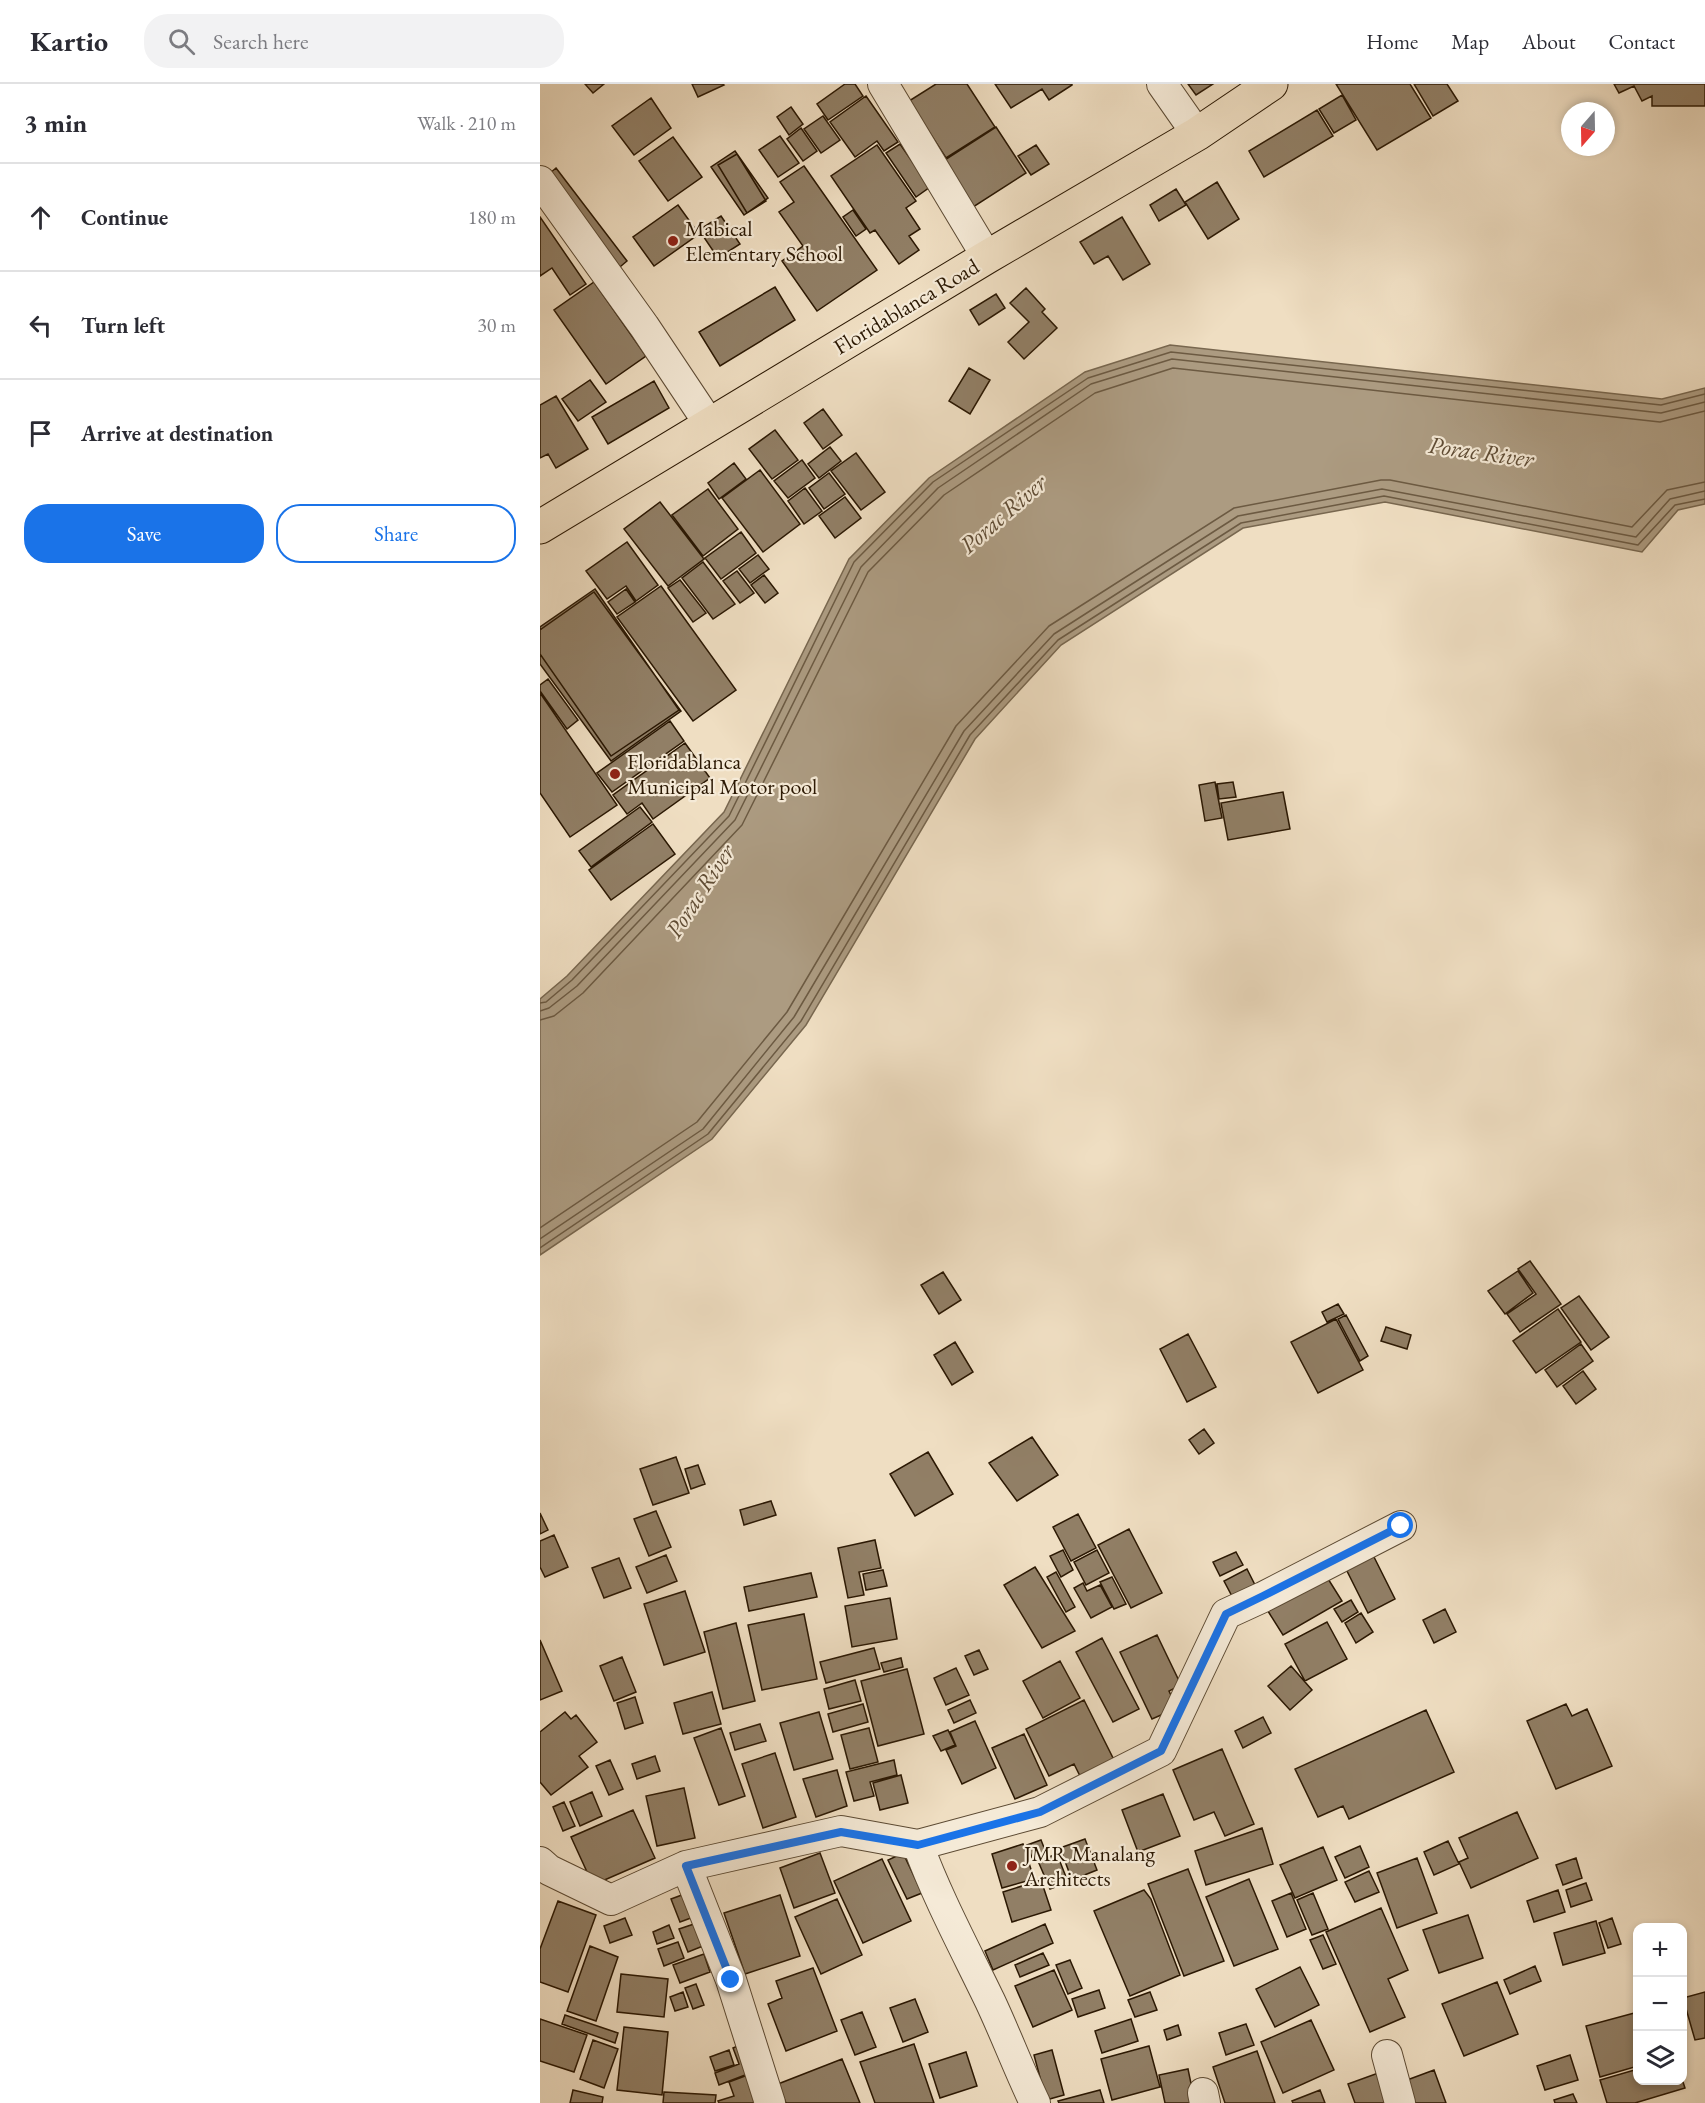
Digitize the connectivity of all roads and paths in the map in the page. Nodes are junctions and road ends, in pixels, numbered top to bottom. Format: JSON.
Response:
{"nodes":[{"id":1,"x":884,"y":84,"type":"edge"},
{"id":2,"x":1162,"y":84,"type":"edge"},
{"id":3,"x":1271,"y":84,"type":"edge"},
{"id":4,"x":1197,"y":134,"type":"junction"},
{"id":5,"x":540,"y":181,"type":"edge"},
{"id":6,"x":987,"y":257,"type":"junction"},
{"id":7,"x":710,"y":425,"type":"junction"},
{"id":8,"x":540,"y":527,"type":"edge"},
{"id":9,"x":1401,"y":1526,"type":"dead end"},
{"id":10,"x":918,"y":1845,"type":"junction"},
{"id":11,"x":540,"y":1862,"type":"edge"},
{"id":12,"x":686,"y":1866,"type":"junction"},
{"id":13,"x":1387,"y":2055,"type":"dead end"},
{"id":14,"x":770,"y":2103,"type":"edge"},
{"id":15,"x":1035,"y":2103,"type":"edge"},
{"id":16,"x":1400,"y":2103,"type":"edge"}],
"edges":[{"from":1,"to":6,"type":"street"},
{"from":2,"to":4,"type":"street"},
{"from":3,"to":4,"type":"main road","name":"Floridablanca Road"},
{"from":4,"to":6,"type":"main road","name":"Floridablanca Road"},
{"from":5,"to":7,"type":"street"},
{"from":6,"to":7,"type":"main road","name":"Floridablanca Road"},
{"from":7,"to":8,"type":"main road","name":"Floridablanca Road"},
{"from":9,"to":10,"type":"street"},
{"from":10,"to":12,"type":"street"},
{"from":10,"to":15,"type":"street"},
{"from":11,"to":12,"type":"street"},
{"from":12,"to":14,"type":"street"},
{"from":13,"to":16,"type":"street"}]}
